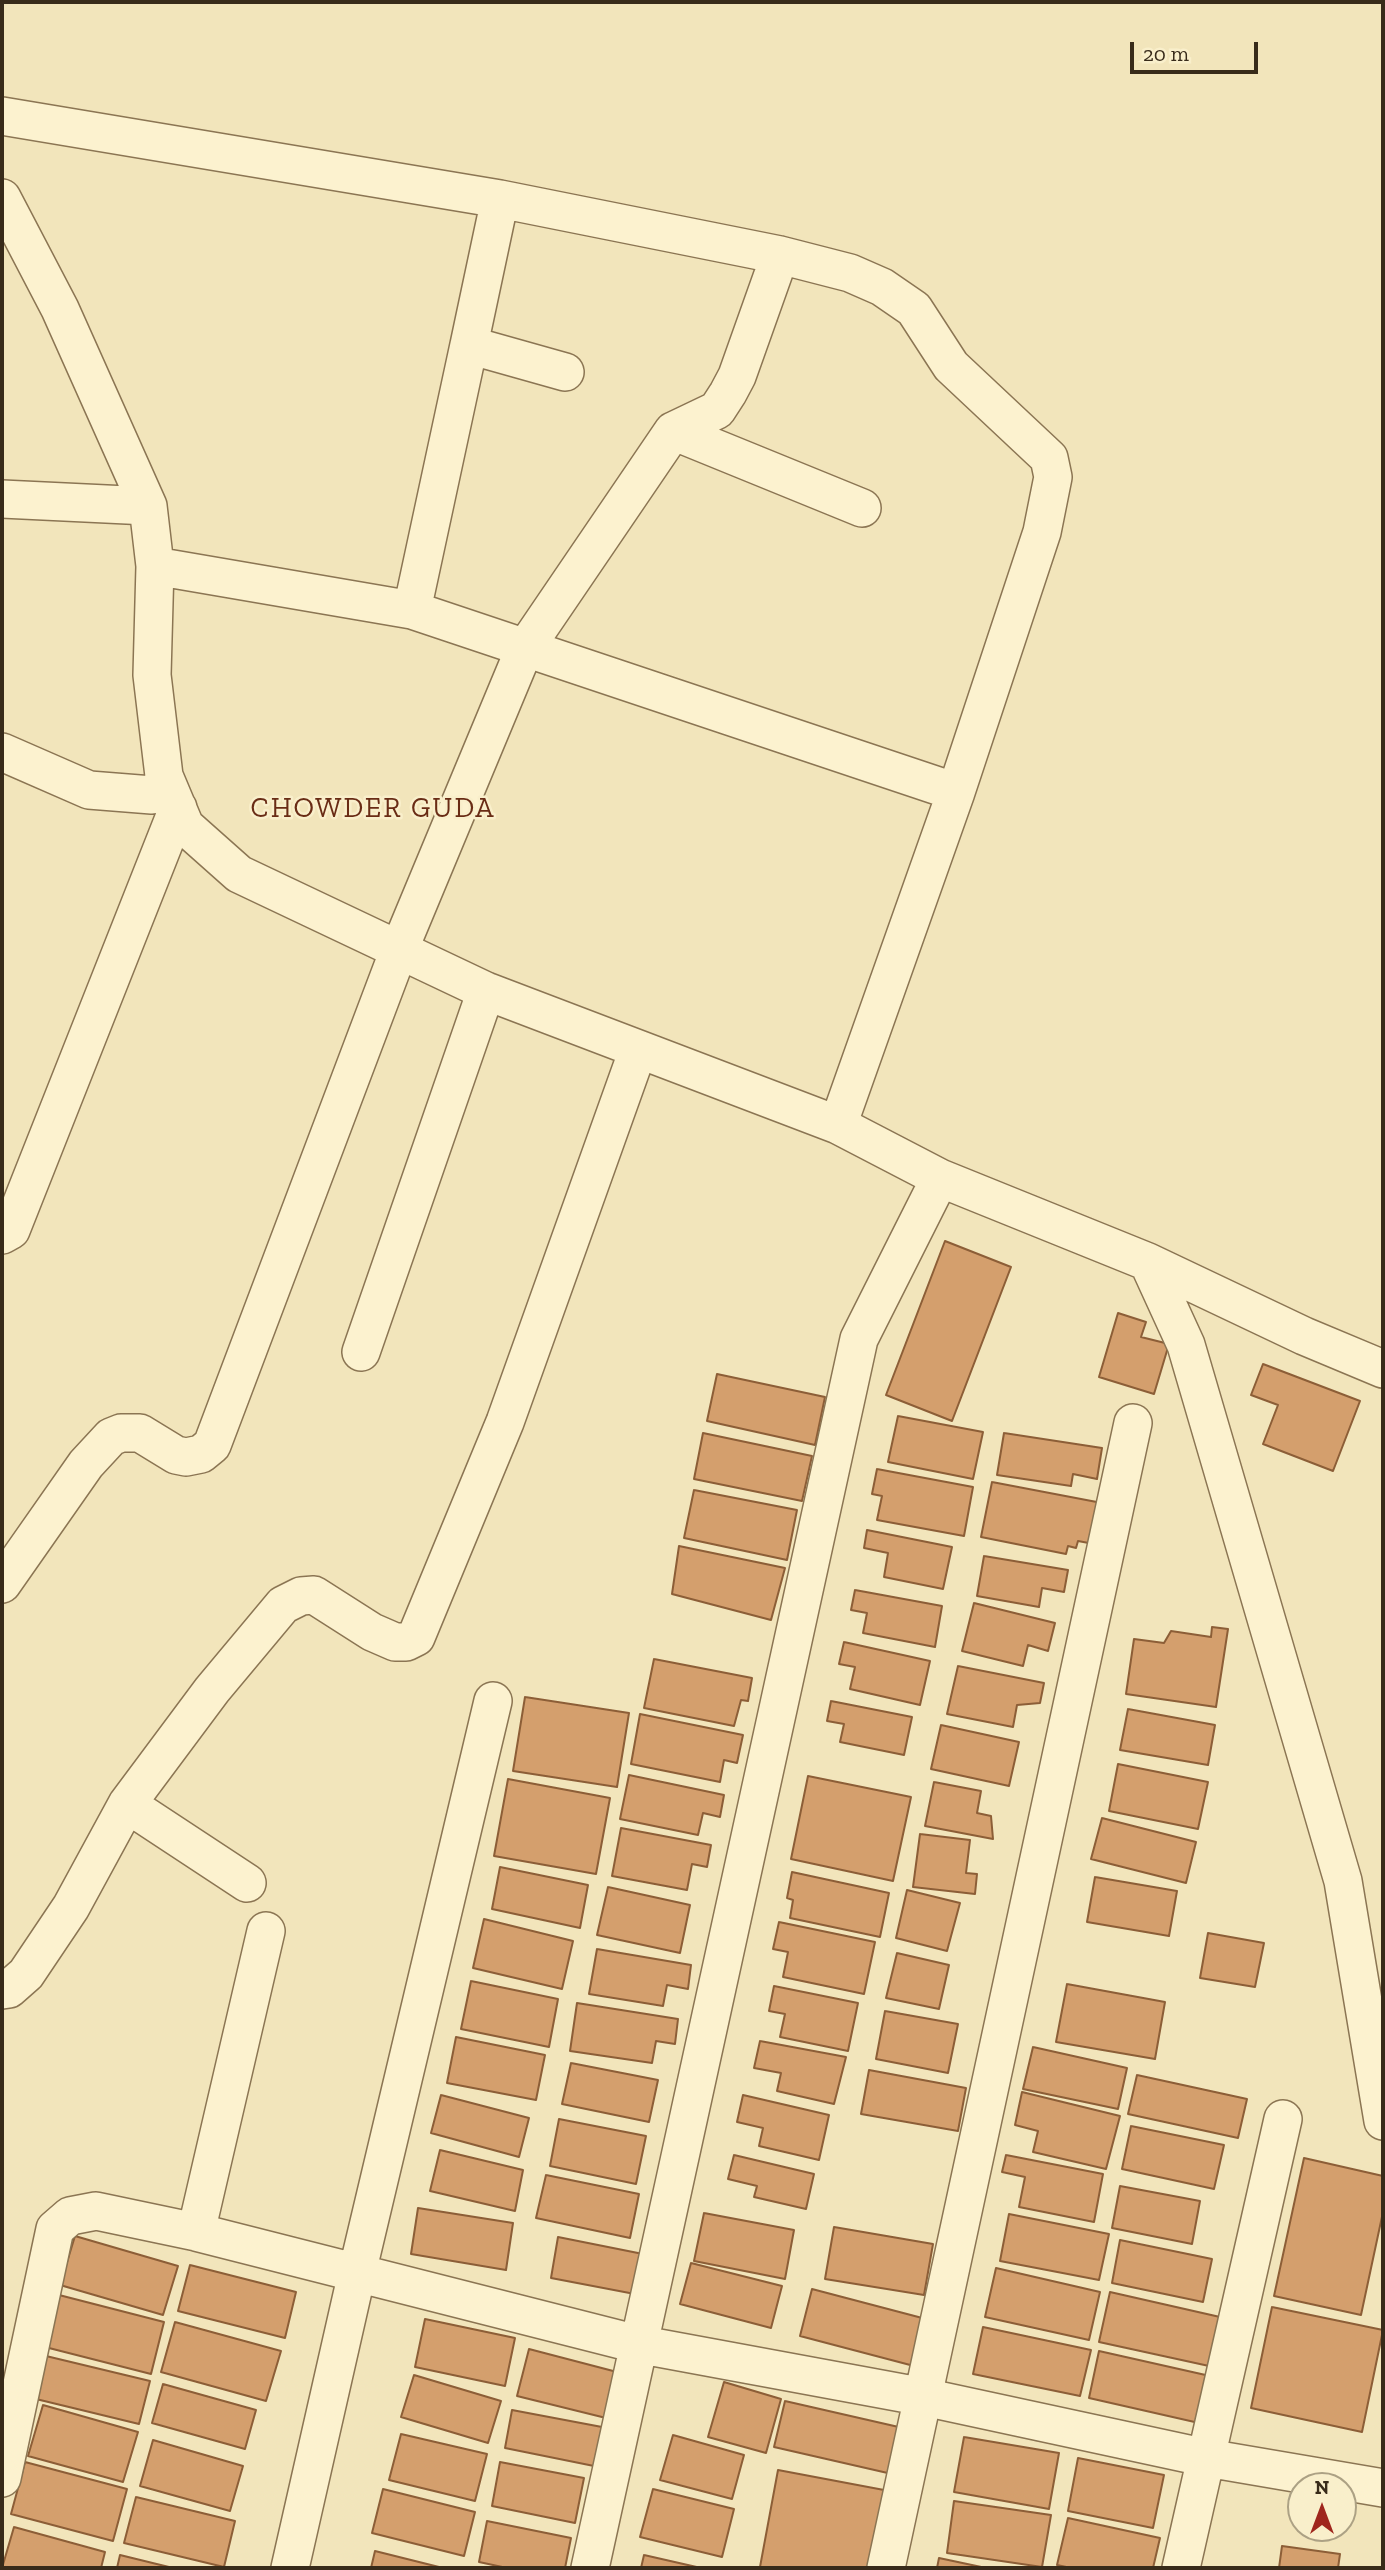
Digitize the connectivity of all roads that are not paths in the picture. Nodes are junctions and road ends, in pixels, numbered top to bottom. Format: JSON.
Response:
{"nodes":[{"id":1,"x":2,"y":116,"type":"edge"},
{"id":2,"x":2,"y":198,"type":"edge"},
{"id":3,"x":500,"y":199,"type":"junction"},
{"id":4,"x":780,"y":255,"type":"junction"},
{"id":5,"x":469,"y":345,"type":"junction"},
{"id":6,"x":565,"y":372,"type":"dead end"},
{"id":7,"x":673,"y":431,"type":"junction"},
{"id":8,"x":2,"y":499,"type":"edge"},
{"id":9,"x":148,"y":506,"type":"junction"},
{"id":10,"x":862,"y":508,"type":"dead end"},
{"id":11,"x":155,"y":566,"type":"junction"},
{"id":12,"x":412,"y":610,"type":"junction"},
{"id":13,"x":524,"y":650,"type":"junction"},
{"id":14,"x":2,"y":752,"type":"edge"},
{"id":15,"x":956,"y":792,"type":"junction"},
{"id":16,"x":174,"y":799,"type":"junction"},
{"id":17,"x":399,"y":950,"type":"junction"},
{"id":18,"x":486,"y":991,"type":"junction"},
{"id":19,"x":638,"y":1050,"type":"junction"},
{"id":20,"x":838,"y":1125,"type":"junction"},
{"id":21,"x":940,"y":1178,"type":"junction"},
{"id":22,"x":2,"y":1234,"type":"edge"},
{"id":23,"x":1148,"y":1262,"type":"junction"},
{"id":24,"x":361,"y":1352,"type":"dead end"},
{"id":25,"x":1383,"y":1369,"type":"edge"},
{"id":26,"x":1133,"y":1423,"type":"dead end"},
{"id":27,"x":2,"y":1584,"type":"edge"},
{"id":28,"x":493,"y":1701,"type":"dead end"},
{"id":29,"x":127,"y":1804,"type":"junction"},
{"id":30,"x":247,"y":1883,"type":"dead end"},
{"id":31,"x":267,"y":1931,"type":"dead end"},
{"id":32,"x":2,"y":1990,"type":"edge"},
{"id":33,"x":1283,"y":2119,"type":"dead end"},
{"id":34,"x":1383,"y":2121,"type":"edge"},
{"id":35,"x":196,"y":2232,"type":"junction"},
{"id":36,"x":357,"y":2273,"type":"junction"},
{"id":37,"x":637,"y":2344,"type":"junction"},
{"id":38,"x":924,"y":2397,"type":"junction"},
{"id":39,"x":1207,"y":2458,"type":"junction"},
{"id":40,"x":2,"y":2478,"type":"edge"},
{"id":41,"x":1383,"y":2488,"type":"edge"},
{"id":42,"x":290,"y":2568,"type":"edge"},
{"id":43,"x":590,"y":2568,"type":"edge"},
{"id":44,"x":886,"y":2568,"type":"edge"},
{"id":45,"x":1181,"y":2568,"type":"edge"}],
"edges":[{"from":1,"to":3,"type":"street"},
{"from":2,"to":9,"type":"street"},
{"from":3,"to":4,"type":"street"},
{"from":3,"to":5,"type":"street"},
{"from":4,"to":7,"type":"street"},
{"from":4,"to":15,"type":"street"},
{"from":5,"to":6,"type":"street"},
{"from":5,"to":12,"type":"street"},
{"from":7,"to":10,"type":"street"},
{"from":7,"to":13,"type":"street"},
{"from":8,"to":9,"type":"street"},
{"from":9,"to":11,"type":"street"},
{"from":11,"to":12,"type":"street"},
{"from":11,"to":16,"type":"street"},
{"from":12,"to":13,"type":"street"},
{"from":13,"to":15,"type":"street"},
{"from":13,"to":17,"type":"street"},
{"from":14,"to":16,"type":"street"},
{"from":15,"to":20,"type":"street"},
{"from":16,"to":17,"type":"street"},
{"from":16,"to":22,"type":"street"},
{"from":17,"to":18,"type":"street"},
{"from":17,"to":27,"type":"street"},
{"from":18,"to":19,"type":"street"},
{"from":18,"to":24,"type":"street"},
{"from":19,"to":20,"type":"street"},
{"from":19,"to":29,"type":"street"},
{"from":20,"to":21,"type":"street"},
{"from":21,"to":23,"type":"street"},
{"from":21,"to":37,"type":"street"},
{"from":23,"to":25,"type":"street"},
{"from":23,"to":34,"type":"street"},
{"from":26,"to":38,"type":"street"},
{"from":28,"to":36,"type":"street"},
{"from":29,"to":30,"type":"street"},
{"from":29,"to":32,"type":"street"},
{"from":31,"to":35,"type":"street"},
{"from":33,"to":39,"type":"street"},
{"from":35,"to":36,"type":"street"},
{"from":35,"to":40,"type":"street"},
{"from":36,"to":37,"type":"street"},
{"from":36,"to":42,"type":"street"},
{"from":37,"to":38,"type":"street"},
{"from":37,"to":43,"type":"street"},
{"from":38,"to":39,"type":"street"},
{"from":38,"to":44,"type":"street"},
{"from":39,"to":41,"type":"street"},
{"from":39,"to":45,"type":"street"}]}
